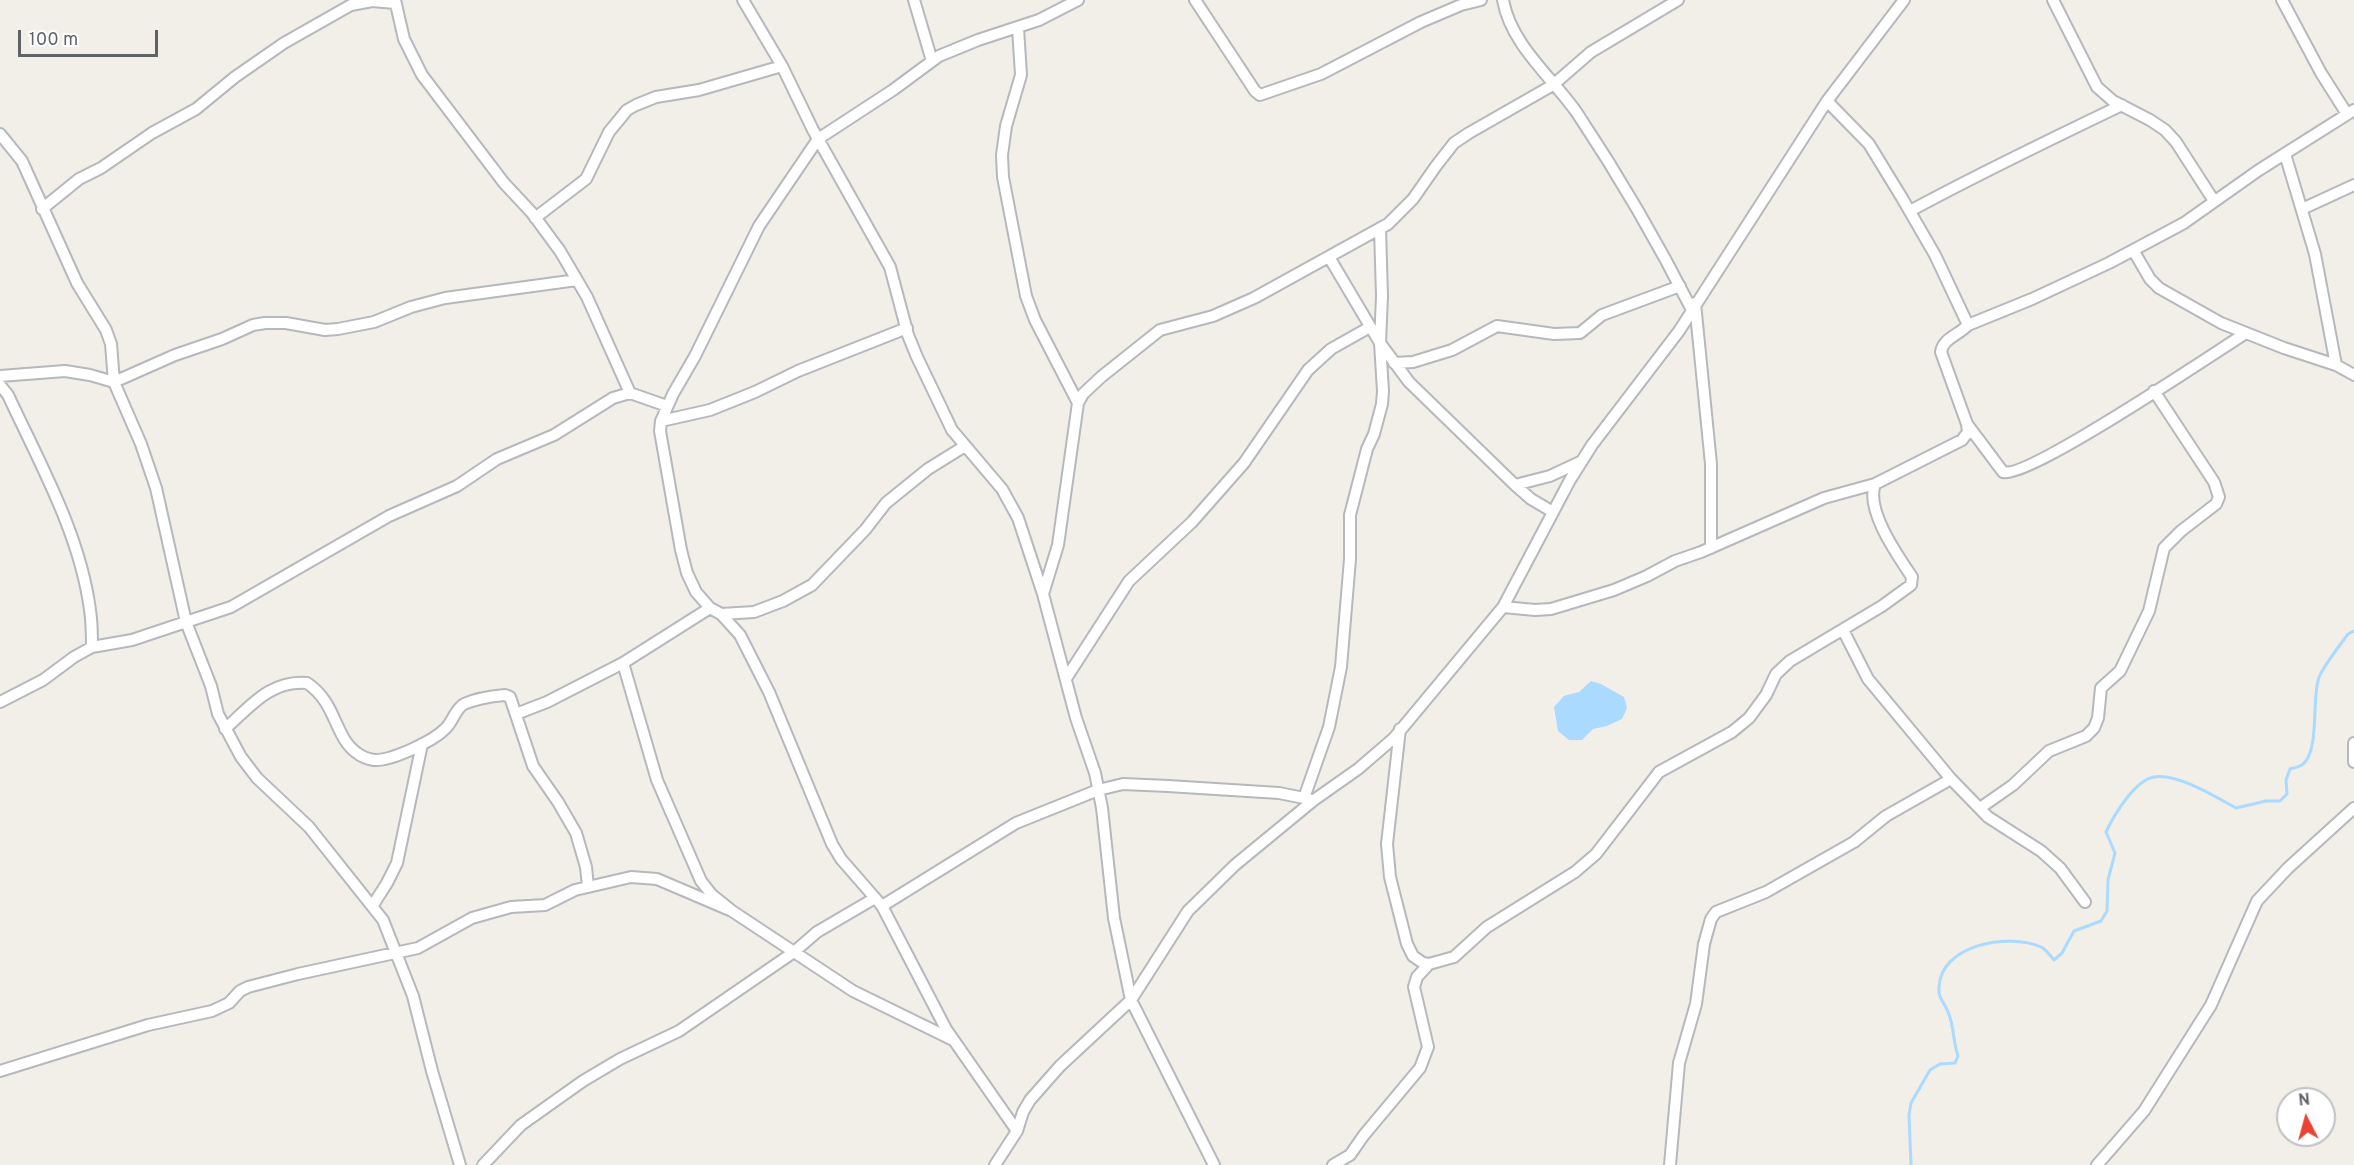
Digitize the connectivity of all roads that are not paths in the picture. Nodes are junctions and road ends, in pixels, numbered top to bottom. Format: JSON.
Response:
{"nodes":[{"id":1,"x":743,"y":0,"type":"edge"},
{"id":2,"x":914,"y":0,"type":"edge"},
{"id":3,"x":1078,"y":0,"type":"edge"},
{"id":4,"x":1195,"y":0,"type":"edge"},
{"id":5,"x":1480,"y":0,"type":"edge"},
{"id":6,"x":1503,"y":0,"type":"edge"},
{"id":7,"x":1678,"y":0,"type":"edge"},
{"id":8,"x":1904,"y":0,"type":"edge"},
{"id":9,"x":2053,"y":0,"type":"edge"},
{"id":10,"x":2282,"y":0,"type":"edge"},
{"id":11,"x":395,"y":1,"type":"edge"},
{"id":12,"x":1017,"y":28,"type":"junction"},
{"id":13,"x":932,"y":61,"type":"junction"},
{"id":14,"x":782,"y":66,"type":"junction"},
{"id":15,"x":1553,"y":85,"type":"junction"},
{"id":16,"x":1827,"y":101,"type":"junction"},
{"id":17,"x":2122,"y":105,"type":"junction"},
{"id":18,"x":2350,"y":112,"type":"edge"},
{"id":19,"x":0,"y":134,"type":"edge"},
{"id":20,"x":818,"y":139,"type":"junction"},
{"id":21,"x":2285,"y":153,"type":"junction"},
{"id":22,"x":2354,"y":185,"type":"edge"},
{"id":23,"x":2214,"y":201,"type":"junction"},
{"id":24,"x":42,"y":209,"type":"junction"},
{"id":25,"x":2302,"y":209,"type":"junction"},
{"id":26,"x":1910,"y":210,"type":"junction"},
{"id":27,"x":535,"y":218,"type":"junction"},
{"id":28,"x":1380,"y":228,"type":"junction"},
{"id":29,"x":2133,"y":250,"type":"junction"},
{"id":30,"x":1329,"y":257,"type":"junction"},
{"id":31,"x":577,"y":280,"type":"junction"},
{"id":32,"x":1680,"y":286,"type":"junction"},
{"id":33,"x":1693,"y":307,"type":"junction"},
{"id":34,"x":1968,"y":325,"type":"junction"},
{"id":35,"x":1370,"y":327,"type":"junction"},
{"id":36,"x":907,"y":328,"type":"junction"},
{"id":37,"x":2246,"y":333,"type":"junction"},
{"id":38,"x":1380,"y":343,"type":"junction"},
{"id":39,"x":1394,"y":363,"type":"junction"},
{"id":40,"x":2336,"y":365,"type":"junction"},
{"id":41,"x":2354,"y":375,"type":"edge"},
{"id":42,"x":0,"y":376,"type":"edge"},
{"id":43,"x":114,"y":382,"type":"junction"},
{"id":44,"x":0,"y":385,"type":"edge"},
{"id":45,"x":2154,"y":391,"type":"junction"},
{"id":46,"x":630,"y":393,"type":"junction"},
{"id":47,"x":1078,"y":403,"type":"junction"},
{"id":48,"x":667,"y":406,"type":"junction"},
{"id":49,"x":662,"y":421,"type":"junction"},
{"id":50,"x":1967,"y":424,"type":"junction"},
{"id":51,"x":965,"y":446,"type":"junction"},
{"id":52,"x":1582,"y":461,"type":"junction"},
{"id":53,"x":1875,"y":484,"type":"junction"},
{"id":54,"x":1515,"y":485,"type":"junction"},
{"id":55,"x":1553,"y":512,"type":"junction"},
{"id":56,"x":1711,"y":548,"type":"junction"},
{"id":57,"x":1043,"y":594,"type":"junction"},
{"id":58,"x":1503,"y":607,"type":"junction"},
{"id":59,"x":710,"y":608,"type":"junction"},
{"id":60,"x":721,"y":614,"type":"junction"},
{"id":61,"x":186,"y":622,"type":"junction"},
{"id":62,"x":1843,"y":630,"type":"junction"},
{"id":63,"x":92,"y":647,"type":"junction"},
{"id":64,"x":623,"y":663,"type":"junction"},
{"id":65,"x":1067,"y":677,"type":"junction"},
{"id":66,"x":0,"y":702,"type":"edge"},
{"id":67,"x":516,"y":714,"type":"junction"},
{"id":68,"x":225,"y":729,"type":"junction"},
{"id":69,"x":1400,"y":729,"type":"junction"},
{"id":70,"x":2354,"y":743,"type":"edge"},
{"id":71,"x":422,"y":744,"type":"junction"},
{"id":72,"x":2354,"y":762,"type":"edge"},
{"id":73,"x":1951,"y":778,"type":"junction"},
{"id":74,"x":1098,"y":790,"type":"junction"},
{"id":75,"x":1309,"y":799,"type":"junction"},
{"id":76,"x":1980,"y":808,"type":"junction"},
{"id":77,"x":2354,"y":808,"type":"edge"},
{"id":78,"x":588,"y":887,"type":"junction"},
{"id":79,"x":878,"y":902,"type":"junction"},
{"id":80,"x":2085,"y":902,"type":"dead end"},
{"id":81,"x":373,"y":905,"type":"junction"},
{"id":82,"x":732,"y":911,"type":"junction"},
{"id":83,"x":794,"y":952,"type":"junction"},
{"id":84,"x":397,"y":954,"type":"junction"},
{"id":85,"x":1429,"y":964,"type":"junction"},
{"id":86,"x":1131,"y":1000,"type":"junction"},
{"id":87,"x":954,"y":1040,"type":"junction"},
{"id":88,"x":0,"y":1071,"type":"edge"},
{"id":89,"x":1017,"y":1131,"type":"junction"},
{"id":90,"x":460,"y":1165,"type":"edge"},
{"id":91,"x":483,"y":1165,"type":"edge"},
{"id":92,"x":995,"y":1165,"type":"edge"},
{"id":93,"x":1215,"y":1165,"type":"edge"},
{"id":94,"x":1333,"y":1165,"type":"edge"},
{"id":95,"x":1670,"y":1165,"type":"edge"},
{"id":96,"x":2097,"y":1165,"type":"edge"}],
"edges":[{"from":1,"to":14,"type":"street"},
{"from":2,"to":13,"type":"street"},
{"from":3,"to":12,"type":"street"},
{"from":4,"to":5,"type":"street"},
{"from":6,"to":15,"type":"street"},
{"from":7,"to":15,"type":"street"},
{"from":8,"to":16,"type":"street"},
{"from":9,"to":17,"type":"street"},
{"from":10,"to":18,"type":"street"},
{"from":11,"to":24,"type":"street"},
{"from":11,"to":27,"type":"street"},
{"from":12,"to":13,"type":"street"},
{"from":12,"to":47,"type":"street"},
{"from":13,"to":20,"type":"street"},
{"from":14,"to":20,"type":"street"},
{"from":14,"to":27,"type":"street"},
{"from":15,"to":28,"type":"street"},
{"from":15,"to":32,"type":"street"},
{"from":16,"to":26,"type":"street"},
{"from":16,"to":33,"type":"street"},
{"from":17,"to":23,"type":"street"},
{"from":17,"to":26,"type":"street"},
{"from":18,"to":21,"type":"street"},
{"from":19,"to":24,"type":"street"},
{"from":20,"to":36,"type":"street"},
{"from":20,"to":48,"type":"street"},
{"from":21,"to":23,"type":"street"},
{"from":21,"to":25,"type":"street"},
{"from":22,"to":25,"type":"street"},
{"from":23,"to":29,"type":"street"},
{"from":24,"to":43,"type":"street"},
{"from":25,"to":40,"type":"street"},
{"from":26,"to":34,"type":"street"},
{"from":27,"to":31,"type":"street"},
{"from":28,"to":30,"type":"street"},
{"from":28,"to":38,"type":"street"},
{"from":29,"to":34,"type":"street"},
{"from":29,"to":37,"type":"street"},
{"from":30,"to":35,"type":"street"},
{"from":30,"to":47,"type":"street"},
{"from":31,"to":43,"type":"street"},
{"from":31,"to":46,"type":"street"},
{"from":32,"to":33,"type":"street"},
{"from":32,"to":39,"type":"street"},
{"from":33,"to":52,"type":"street"},
{"from":33,"to":56,"type":"street"},
{"from":34,"to":50,"type":"street"},
{"from":35,"to":38,"type":"street"},
{"from":35,"to":65,"type":"street"},
{"from":36,"to":49,"type":"street"},
{"from":36,"to":51,"type":"street"},
{"from":37,"to":40,"type":"street"},
{"from":37,"to":45,"type":"street"},
{"from":38,"to":39,"type":"street"},
{"from":38,"to":75,"type":"street"},
{"from":39,"to":54,"type":"street"},
{"from":40,"to":41,"type":"street"},
{"from":42,"to":43,"type":"street"},
{"from":43,"to":61,"type":"street"},
{"from":44,"to":63,"type":"street"},
{"from":45,"to":50,"type":"street"},
{"from":45,"to":76,"type":"street"},
{"from":46,"to":48,"type":"street"},
{"from":46,"to":61,"type":"street"},
{"from":47,"to":57,"type":"street"},
{"from":48,"to":49,"type":"street"},
{"from":49,"to":59,"type":"street"},
{"from":50,"to":53,"type":"street"},
{"from":51,"to":57,"type":"street"},
{"from":51,"to":60,"type":"street"},
{"from":52,"to":54,"type":"street"},
{"from":52,"to":55,"type":"street"},
{"from":53,"to":56,"type":"street"},
{"from":53,"to":62,"type":"street"},
{"from":54,"to":55,"type":"street"},
{"from":55,"to":58,"type":"street"},
{"from":56,"to":58,"type":"street"},
{"from":57,"to":65,"type":"street"},
{"from":58,"to":69,"type":"street"},
{"from":59,"to":60,"type":"street"},
{"from":59,"to":64,"type":"street"},
{"from":60,"to":79,"type":"street"},
{"from":61,"to":63,"type":"street"},
{"from":61,"to":68,"type":"street"},
{"from":62,"to":73,"type":"street"},
{"from":62,"to":85,"type":"street"},
{"from":63,"to":66,"type":"street"},
{"from":64,"to":67,"type":"street"},
{"from":64,"to":82,"type":"street"},
{"from":65,"to":74,"type":"street"},
{"from":67,"to":71,"type":"street"},
{"from":67,"to":78,"type":"street"},
{"from":68,"to":71,"type":"street"},
{"from":68,"to":81,"type":"street"},
{"from":69,"to":75,"type":"street"},
{"from":69,"to":85,"type":"street"},
{"from":70,"to":72,"type":"street"},
{"from":71,"to":81,"type":"street"},
{"from":73,"to":76,"type":"street"},
{"from":73,"to":95,"type":"street"},
{"from":74,"to":75,"type":"street"},
{"from":74,"to":79,"type":"street"},
{"from":74,"to":86,"type":"street"},
{"from":75,"to":86,"type":"street"},
{"from":76,"to":80,"type":"street"},
{"from":77,"to":96,"type":"street"},
{"from":78,"to":82,"type":"street"},
{"from":78,"to":84,"type":"street"},
{"from":79,"to":83,"type":"street"},
{"from":79,"to":87,"type":"street"},
{"from":81,"to":84,"type":"street"},
{"from":82,"to":83,"type":"street"},
{"from":83,"to":87,"type":"street"},
{"from":83,"to":91,"type":"street"},
{"from":84,"to":88,"type":"street"},
{"from":84,"to":90,"type":"street"},
{"from":85,"to":94,"type":"street"},
{"from":86,"to":89,"type":"street"},
{"from":86,"to":93,"type":"street"},
{"from":87,"to":89,"type":"street"},
{"from":89,"to":92,"type":"street"}]}
